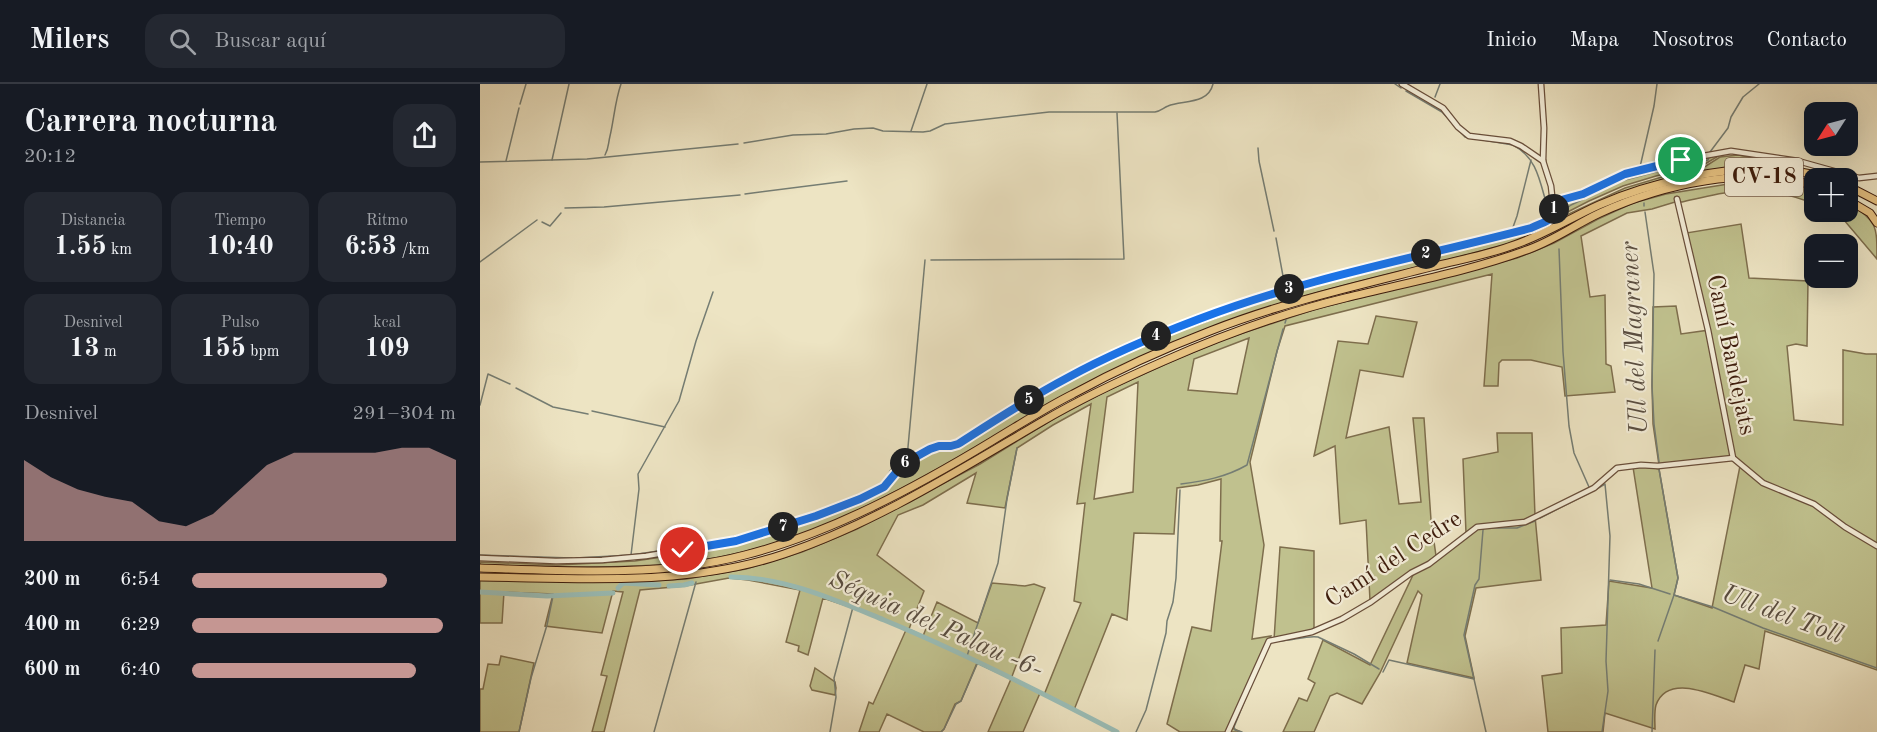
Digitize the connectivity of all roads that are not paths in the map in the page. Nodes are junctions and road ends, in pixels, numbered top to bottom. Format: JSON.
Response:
{"nodes":[{"id":1,"x":1402,"y":84,"type":"edge"},
{"id":2,"x":1541,"y":84,"type":"edge"},
{"id":3,"x":1544,"y":161,"type":"junction"},
{"id":4,"x":1804,"y":173,"type":"edge"},
{"id":5,"x":1877,"y":176,"type":"edge"},
{"id":6,"x":1804,"y":183,"type":"edge"},
{"id":7,"x":1858,"y":191,"type":"edge"},
{"id":8,"x":1677,"y":199,"type":"dead end"},
{"id":9,"x":1877,"y":201,"type":"edge"},
{"id":10,"x":1554,"y":202,"type":"junction"},
{"id":11,"x":1858,"y":206,"type":"edge"},
{"id":12,"x":1877,"y":223,"type":"edge"},
{"id":13,"x":1733,"y":458,"type":"junction"},
{"id":14,"x":1877,"y":546,"type":"edge"},
{"id":15,"x":480,"y":558,"type":"edge"},
{"id":16,"x":480,"y":568,"type":"edge"},
{"id":17,"x":480,"y":577,"type":"edge"},
{"id":18,"x":1228,"y":732,"type":"edge"}],
"edges":[{"from":1,"to":3,"type":"street"},
{"from":2,"to":3,"type":"street"},
{"from":3,"to":10,"type":"street"},
{"from":4,"to":16,"type":"main road","number":"CV-18"},
{"from":5,"to":10,"type":"street"},
{"from":6,"to":17,"type":"main road","number":"CV-18"},
{"from":7,"to":9,"type":"main road"},
{"from":8,"to":13,"type":"street","name":"Camí Bandejats"},
{"from":10,"to":15,"type":"street"},
{"from":11,"to":12,"type":"main road"},
{"from":13,"to":14,"type":"street","name":"Camí Bandejats"},
{"from":13,"to":18,"type":"street","name":"Camí del Cedre"}]}
